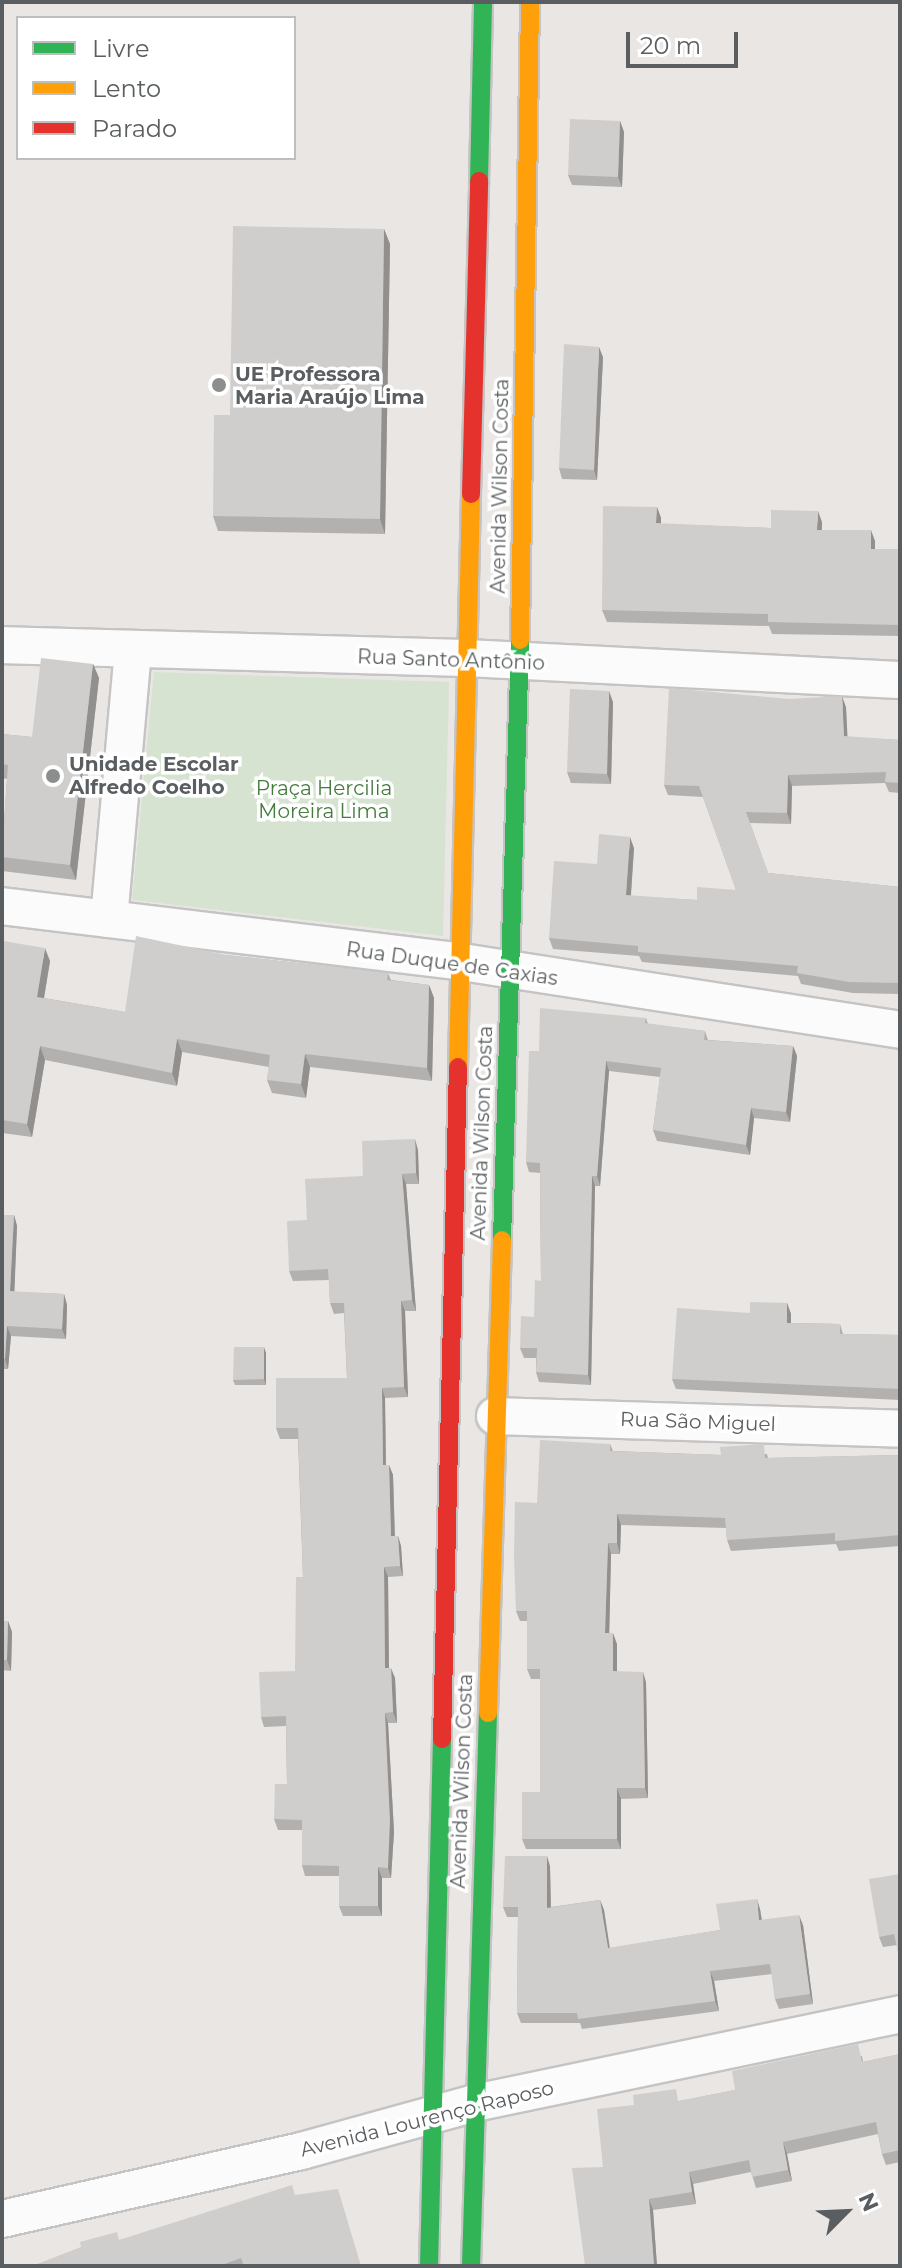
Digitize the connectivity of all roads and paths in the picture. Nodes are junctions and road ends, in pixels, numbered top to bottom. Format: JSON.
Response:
{"nodes":[{"id":1,"x":483,"y":2,"type":"edge"},
{"id":2,"x":530,"y":2,"type":"edge"},
{"id":3,"x":2,"y":645,"type":"edge"},
{"id":4,"x":133,"y":650,"type":"junction"},
{"id":5,"x":465,"y":658,"type":"junction"},
{"id":6,"x":520,"y":663,"type":"junction"},
{"id":7,"x":900,"y":680,"type":"edge"},
{"id":8,"x":2,"y":906,"type":"edge"},
{"id":9,"x":109,"y":919,"type":"junction"},
{"id":10,"x":462,"y":962,"type":"junction"},
{"id":11,"x":509,"y":972,"type":"junction"},
{"id":12,"x":900,"y":1030,"type":"edge"},
{"id":13,"x":495,"y":1416,"type":"junction"},
{"id":14,"x":900,"y":1429,"type":"edge"},
{"id":15,"x":900,"y":2014,"type":"edge"},
{"id":16,"x":475,"y":2103,"type":"junction"},
{"id":17,"x":431,"y":2115,"type":"junction"},
{"id":18,"x":2,"y":2219,"type":"edge"},
{"id":19,"x":429,"y":2266,"type":"edge"},
{"id":20,"x":471,"y":2266,"type":"edge"}],
"edges":[{"from":1,"to":5,"type":"street"},
{"from":2,"to":6,"type":"street","name":"Avenida Wilson Costa"},
{"from":3,"to":4,"type":"street","name":"Rua Santo Antônio"},
{"from":4,"to":5,"type":"street","name":"Rua Santo Antônio"},
{"from":4,"to":9,"type":"street"},
{"from":5,"to":6,"type":"street","name":"Rua Santo Antônio"},
{"from":5,"to":10,"type":"street"},
{"from":6,"to":7,"type":"street","name":"Rua Santo Antônio"},
{"from":6,"to":11,"type":"street","name":"Avenida Wilson Costa"},
{"from":8,"to":9,"type":"street","name":"Rua Duque de Caxias"},
{"from":9,"to":10,"type":"street","name":"Rua Duque de Caxias"},
{"from":10,"to":11,"type":"street","name":"Rua Duque de Caxias"},
{"from":10,"to":17,"type":"street"},
{"from":11,"to":12,"type":"street","name":"Rua Duque de Caxias"},
{"from":11,"to":13,"type":"street","name":"Avenida Wilson Costa"},
{"from":13,"to":14,"type":"street","name":"Rua São Miguel"},
{"from":13,"to":16,"type":"street","name":"Avenida Wilson Costa"},
{"from":15,"to":16,"type":"street","name":"Avenida Lourenço Raposo"},
{"from":16,"to":17,"type":"street","name":"Avenida Lourenço Raposo"},
{"from":16,"to":20,"type":"street","name":"Avenida Wilson Costa"},
{"from":17,"to":18,"type":"street","name":"Avenida Lourenço Raposo"},
{"from":17,"to":19,"type":"street"}]}
